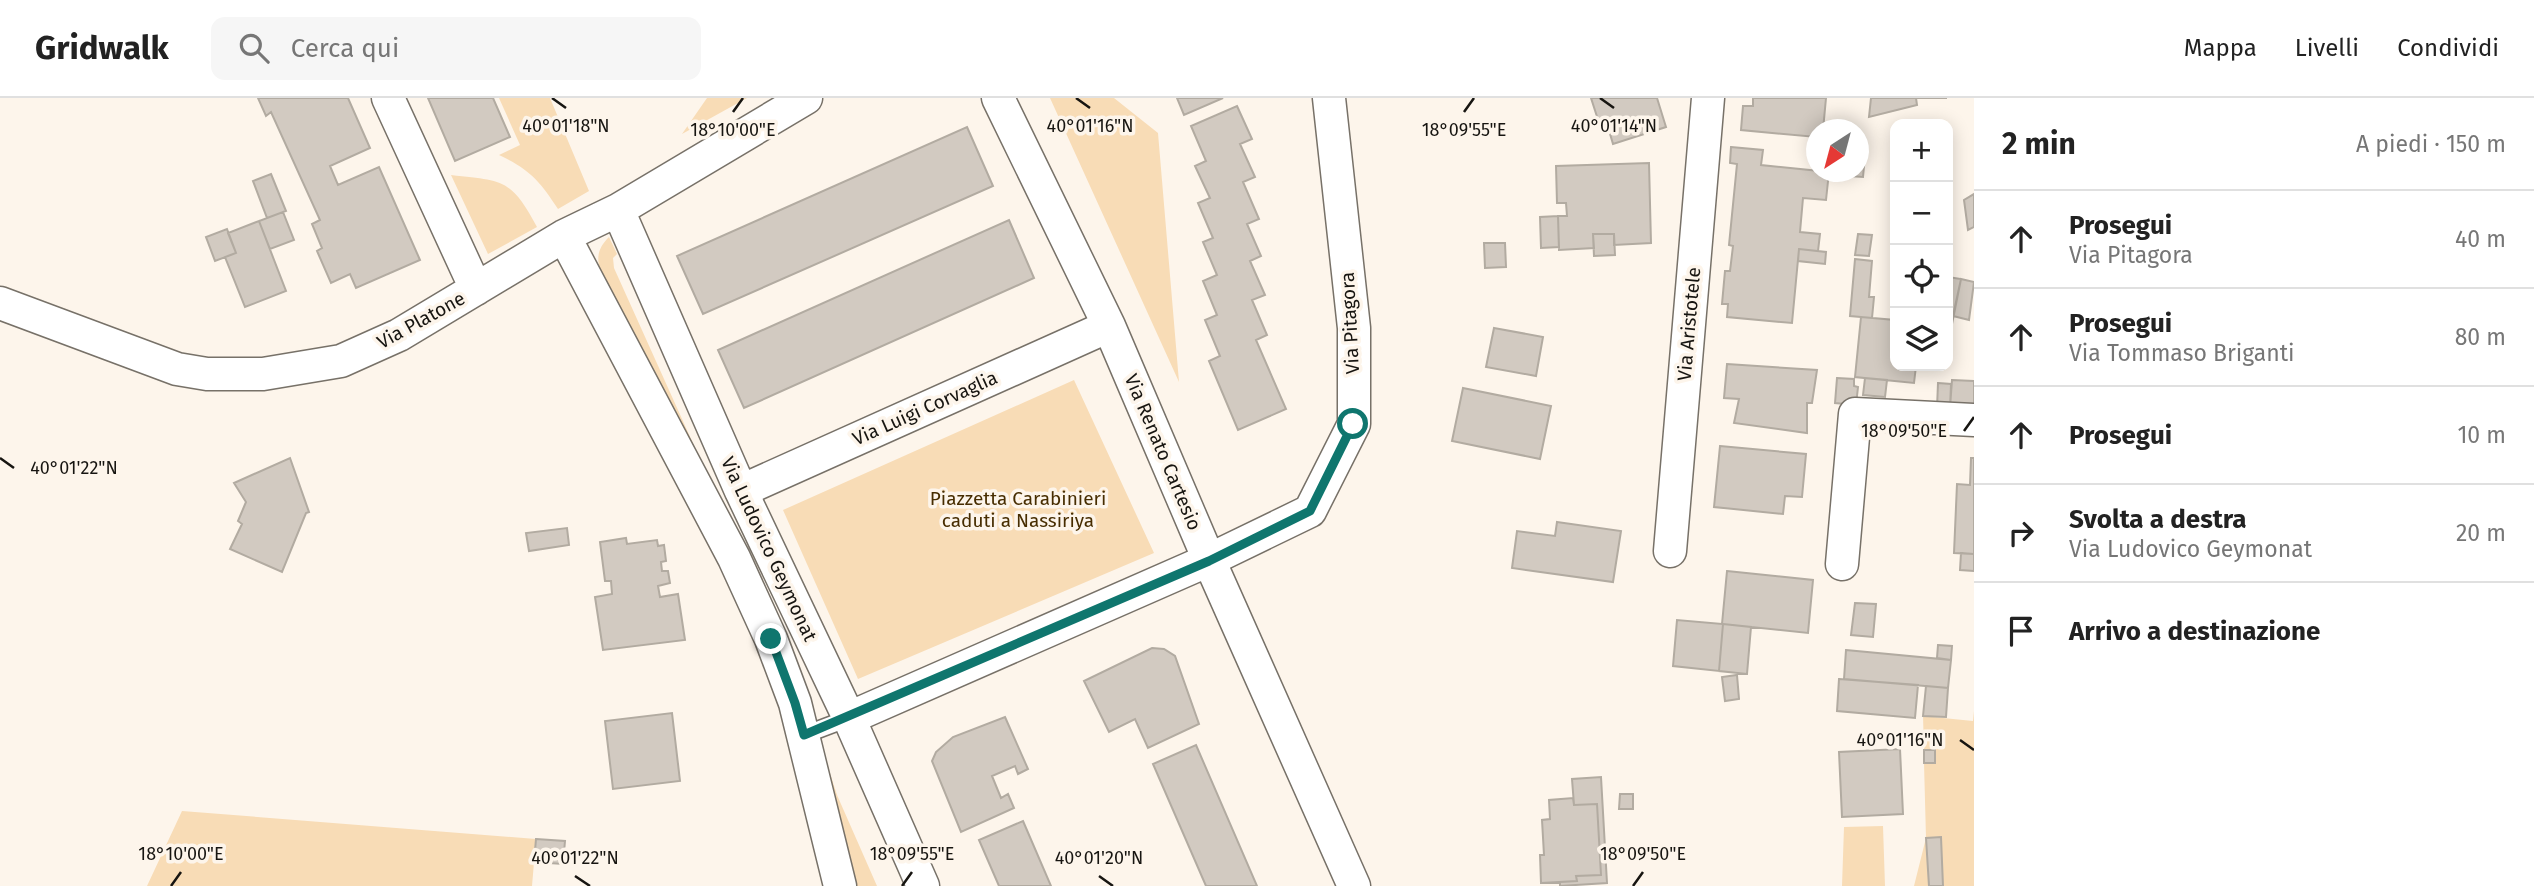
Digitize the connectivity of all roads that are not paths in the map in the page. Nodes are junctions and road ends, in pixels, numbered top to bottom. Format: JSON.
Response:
{"nodes":[{"id":1,"x":388,"y":98,"type":"edge"},
{"id":2,"x":806,"y":98,"type":"edge"},
{"id":3,"x":998,"y":98,"type":"edge"},
{"id":4,"x":1329,"y":98,"type":"edge"},
{"id":5,"x":1709,"y":98,"type":"edge"},
{"id":6,"x":618,"y":210,"type":"junction"},
{"id":7,"x":564,"y":236,"type":"junction"},
{"id":8,"x":476,"y":289,"type":"junction"},
{"id":9,"x":0,"y":303,"type":"edge"},
{"id":10,"x":1109,"y":326,"type":"junction"},
{"id":11,"x":1974,"y":419,"type":"edge"},
{"id":12,"x":741,"y":491,"type":"junction"},
{"id":13,"x":1670,"y":551,"type":"dead end"},
{"id":14,"x":1209,"y":561,"type":"junction"},
{"id":15,"x":1842,"y":564,"type":"dead end"},
{"id":16,"x":849,"y":718,"type":"junction"},
{"id":17,"x":804,"y":735,"type":"junction"},
{"id":18,"x":840,"y":886,"type":"edge"},
{"id":19,"x":923,"y":886,"type":"edge"},
{"id":20,"x":1354,"y":886,"type":"edge"}],
"edges":[{"from":1,"to":8,"type":"street"},
{"from":2,"to":6,"type":"street","name":"Via Platone"},
{"from":3,"to":10,"type":"street","name":"Via Renato Cartesio"},
{"from":4,"to":14,"type":"street","name":"Via Pitagora"},
{"from":5,"to":13,"type":"street","name":"Via Aristotele"},
{"from":6,"to":7,"type":"street","name":"Via Platone"},
{"from":6,"to":12,"type":"street","name":"Via Ludovico Geymonat"},
{"from":7,"to":8,"type":"street","name":"Via Platone"},
{"from":7,"to":17,"type":"street","name":"Via Ludovico Geymonat"},
{"from":8,"to":9,"type":"street","name":"Via Platone"},
{"from":10,"to":12,"type":"street","name":"Via Luigi Corvaglia"},
{"from":10,"to":14,"type":"street","name":"Via Renato Cartesio"},
{"from":11,"to":15,"type":"street"},
{"from":12,"to":16,"type":"street","name":"Via Ludovico Geymonat"},
{"from":14,"to":16,"type":"street","name":"Via Pitagora"},
{"from":14,"to":20,"type":"street","name":"Via Renato Cartesio"},
{"from":16,"to":17,"type":"lane"},
{"from":16,"to":19,"type":"street","name":"Via Ludovico Geymonat"},
{"from":17,"to":18,"type":"street","name":"Via Ludovico Geymonat"}]}
